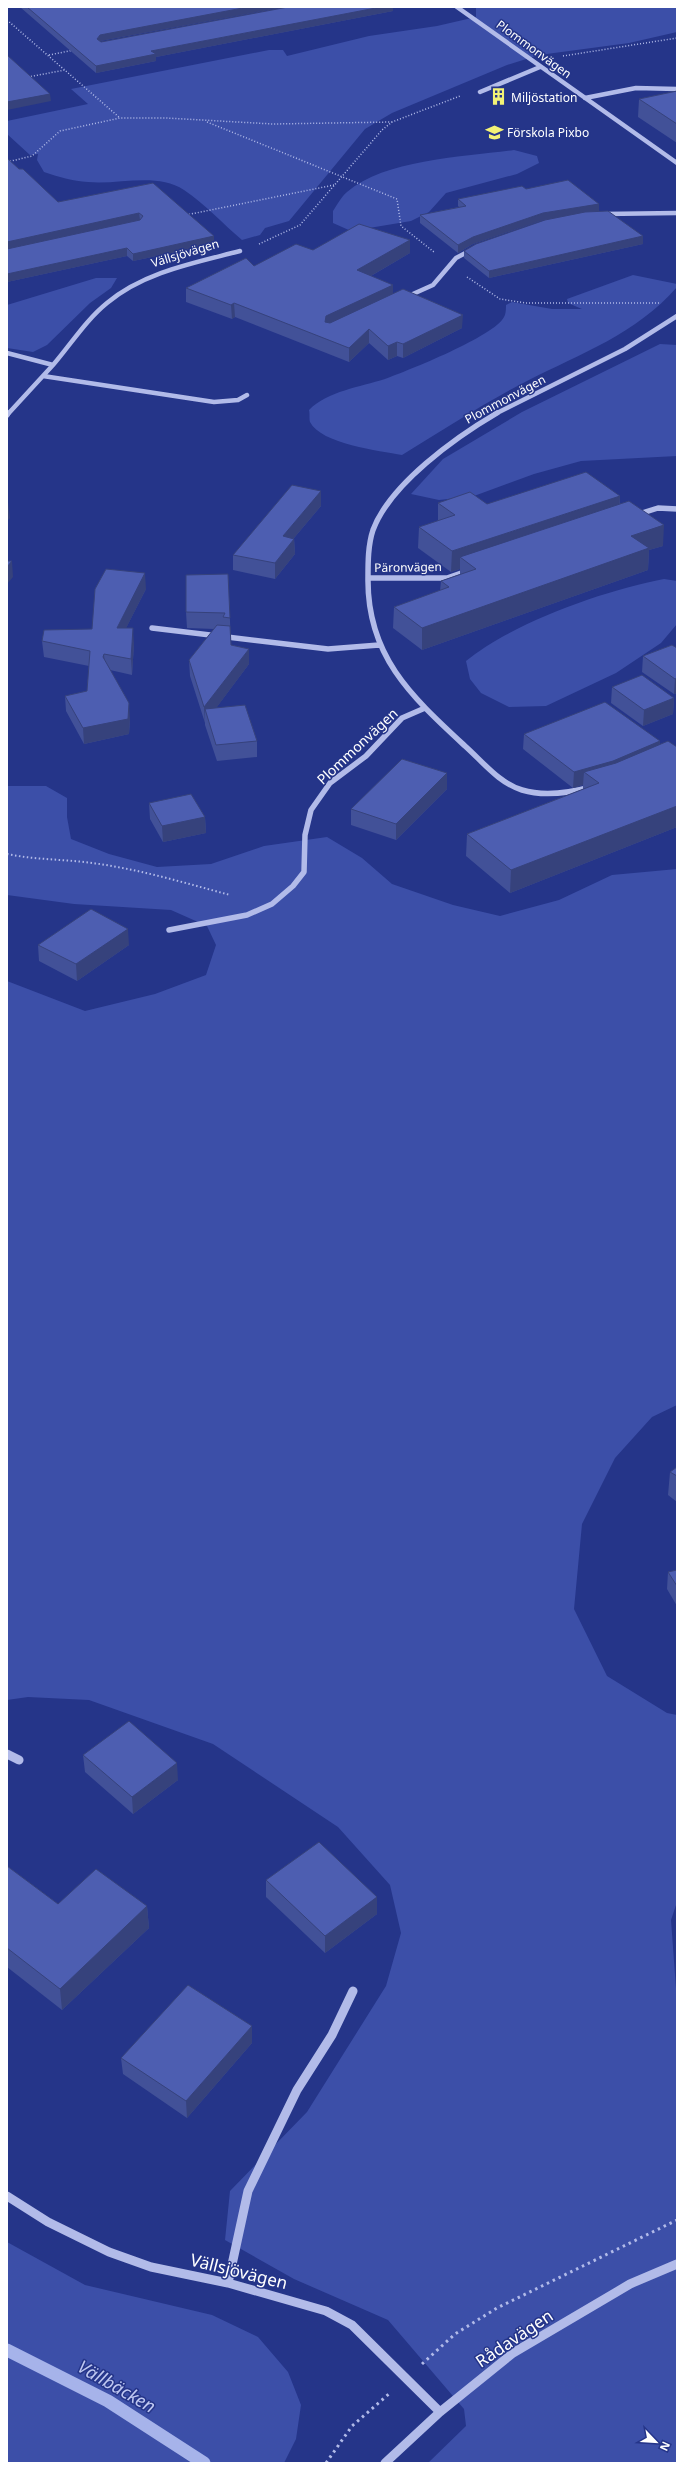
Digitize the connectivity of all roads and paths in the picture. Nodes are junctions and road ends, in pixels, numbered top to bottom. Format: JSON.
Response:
{"nodes":[{"id":1,"x":457,"y":7,"type":"edge"},
{"id":2,"x":7,"y":20,"type":"edge"},
{"id":3,"x":677,"y":38,"type":"edge"},
{"id":4,"x":79,"y":49,"type":"edge"},
{"id":5,"x":49,"y":55,"type":"junction"},
{"id":6,"x":534,"y":63,"type":"junction"},
{"id":7,"x":540,"y":67,"type":"junction"},
{"id":8,"x":65,"y":70,"type":"junction"},
{"id":9,"x":22,"y":78,"type":"edge"},
{"id":10,"x":677,"y":89,"type":"edge"},
{"id":11,"x":480,"y":92,"type":"dead end"},
{"id":12,"x":465,"y":94,"type":"dead end"},
{"id":13,"x":585,"y":98,"type":"junction"},
{"id":14,"x":120,"y":118,"type":"junction"},
{"id":15,"x":207,"y":122,"type":"junction"},
{"id":16,"x":392,"y":122,"type":"junction"},
{"id":17,"x":7,"y":162,"type":"edge"},
{"id":18,"x":677,"y":163,"type":"edge"},
{"id":19,"x":343,"y":176,"type":"junction"},
{"id":20,"x":335,"y":185,"type":"junction"},
{"id":21,"x":677,"y":214,"type":"edge"},
{"id":22,"x":598,"y":215,"type":"edge"},
{"id":23,"x":181,"y":216,"type":"edge"},
{"id":24,"x":481,"y":246,"type":"edge"},
{"id":25,"x":240,"y":251,"type":"joint"},
{"id":26,"x":450,"y":264,"type":"junction"},
{"id":27,"x":400,"y":300,"type":"edge"},
{"id":28,"x":666,"y":303,"type":"dead end"},
{"id":29,"x":677,"y":316,"type":"edge"},
{"id":30,"x":7,"y":353,"type":"edge"},
{"id":31,"x":53,"y":365,"type":"junction"},
{"id":32,"x":43,"y":376,"type":"junction"},
{"id":33,"x":246,"y":395,"type":"dead end"},
{"id":34,"x":7,"y":415,"type":"edge"},
{"id":35,"x":677,"y":509,"type":"edge"},
{"id":36,"x":628,"y":518,"type":"edge"},
{"id":37,"x":477,"y":568,"type":"edge"},
{"id":38,"x":368,"y":578,"type":"junction"},
{"id":39,"x":152,"y":628,"type":"dead end"},
{"id":40,"x":379,"y":646,"type":"junction"},
{"id":41,"x":425,"y":708,"type":"junction"},
{"id":42,"x":596,"y":785,"type":"edge"},
{"id":43,"x":7,"y":854,"type":"edge"},
{"id":44,"x":235,"y":897,"type":"dead end"},
{"id":45,"x":169,"y":930,"type":"dead end"},
{"id":46,"x":7,"y":1754,"type":"edge"},
{"id":47,"x":19,"y":1760,"type":"dead end"},
{"id":48,"x":353,"y":1991,"type":"dead end"},
{"id":49,"x":7,"y":2196,"type":"edge"},
{"id":50,"x":677,"y":2220,"type":"edge"},
{"id":51,"x":677,"y":2264,"type":"edge"},
{"id":52,"x":228,"y":2283,"type":"junction"},
{"id":53,"x":406,"y":2379,"type":"junction"},
{"id":54,"x":440,"y":2412,"type":"junction"},
{"id":55,"x":326,"y":2463,"type":"edge"},
{"id":56,"x":385,"y":2463,"type":"edge"}],
"edges":[{"from":1,"to":6,"type":"street","name":"Plommonvägen"},
{"from":2,"to":5,"type":"path"},
{"from":3,"to":6,"type":"path"},
{"from":4,"to":5,"type":"path"},
{"from":5,"to":8,"type":"path"},
{"from":6,"to":7,"type":"street","name":"Plommonvägen"},
{"from":7,"to":11,"type":"street"},
{"from":7,"to":13,"type":"street","name":"Plommonvägen"},
{"from":8,"to":9,"type":"path"},
{"from":8,"to":14,"type":"path"},
{"from":10,"to":13,"type":"street"},
{"from":12,"to":16,"type":"path"},
{"from":13,"to":18,"type":"street","name":"Plommonvägen"},
{"from":14,"to":15,"type":"path"},
{"from":14,"to":17,"type":"path"},
{"from":15,"to":16,"type":"path"},
{"from":15,"to":19,"type":"path"},
{"from":16,"to":19,"type":"path"},
{"from":19,"to":20,"type":"path"},
{"from":19,"to":26,"type":"path"},
{"from":20,"to":23,"type":"path"},
{"from":20,"to":25,"type":"path"},
{"from":21,"to":22,"type":"street"},
{"from":24,"to":26,"type":"street"},
{"from":25,"to":31,"type":"street","name":"Vällsjövägen"},
{"from":26,"to":27,"type":"street"},
{"from":26,"to":28,"type":"path"},
{"from":29,"to":38,"type":"street","name":"Plommonvägen"},
{"from":30,"to":31,"type":"street"},
{"from":31,"to":32,"type":"street","name":"Vällsjövägen"},
{"from":32,"to":33,"type":"street"},
{"from":32,"to":34,"type":"street","name":"Vällsjövägen"},
{"from":35,"to":36,"type":"street"},
{"from":37,"to":38,"type":"street","name":"Päronvägen"},
{"from":38,"to":40,"type":"street","name":"Plommonvägen"},
{"from":39,"to":40,"type":"street"},
{"from":40,"to":41,"type":"street","name":"Plommonvägen"},
{"from":41,"to":42,"type":"street","name":"Plommonvägen"},
{"from":41,"to":45,"type":"street","name":"Plommonvägen"},
{"from":43,"to":44,"type":"path"},
{"from":46,"to":47,"type":"street"},
{"from":48,"to":52,"type":"street"},
{"from":49,"to":52,"type":"street","name":"Vällsjövägen"},
{"from":50,"to":53,"type":"path"},
{"from":51,"to":54,"type":"street","name":"Rådavägen"},
{"from":52,"to":53,"type":"street","name":"Vällsjövägen"},
{"from":53,"to":54,"type":"street","name":"Vällsjövägen"},
{"from":53,"to":55,"type":"path"},
{"from":54,"to":56,"type":"street","name":"Rådavägen"}]}
